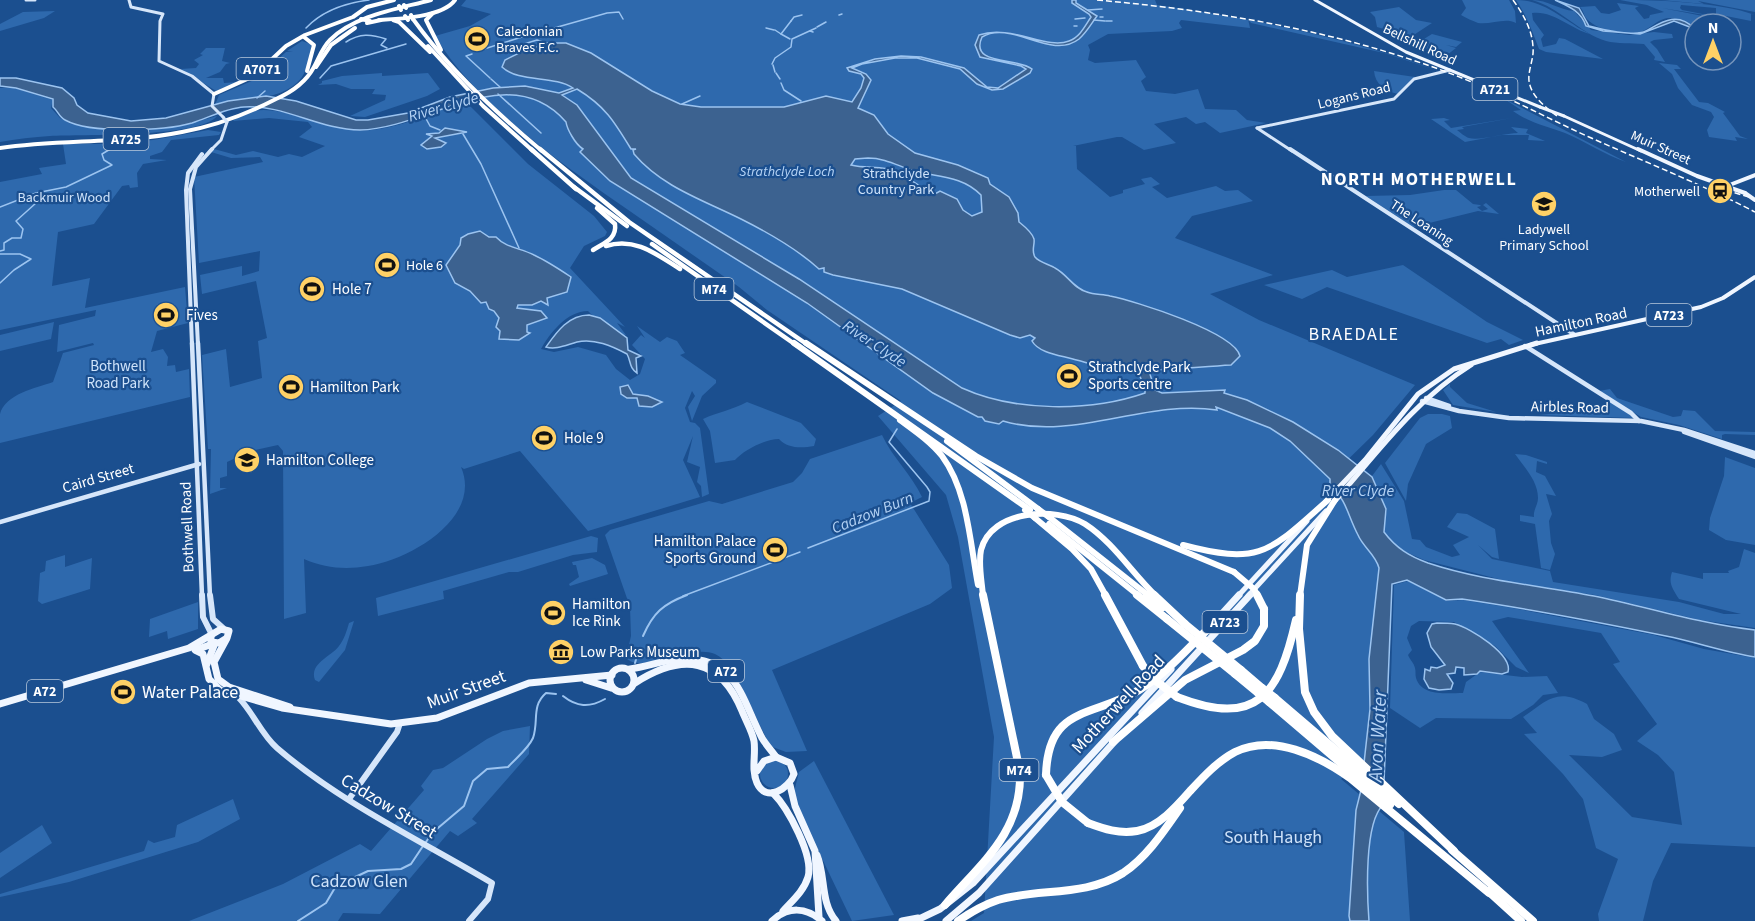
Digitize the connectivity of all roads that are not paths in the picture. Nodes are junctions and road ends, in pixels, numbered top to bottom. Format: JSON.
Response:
{"nodes":[{"id":1,"x":26,"y":0,"type":"edge"},
{"id":2,"x":34,"y":0,"type":"edge"},
{"id":3,"x":129,"y":0,"type":"edge"},
{"id":4,"x":374,"y":0,"type":"edge"},
{"id":5,"x":381,"y":0,"type":"edge"},
{"id":6,"x":426,"y":0,"type":"edge"},
{"id":7,"x":431,"y":0,"type":"edge"},
{"id":8,"x":454,"y":0,"type":"edge"},
{"id":9,"x":1315,"y":0,"type":"edge"},
{"id":10,"x":400,"y":4,"type":"edge"},
{"id":11,"x":369,"y":6,"type":"junction"},
{"id":12,"x":440,"y":10,"type":"junction"},
{"id":13,"x":358,"y":17,"type":"junction"},
{"id":14,"x":409,"y":17,"type":"junction"},
{"id":15,"x":381,"y":20,"type":"junction"},
{"id":16,"x":389,"y":20,"type":"junction"},
{"id":17,"x":306,"y":35,"type":"junction"},
{"id":18,"x":311,"y":41,"type":"junction"},
{"id":19,"x":294,"y":42,"type":"junction"},
{"id":20,"x":447,"y":60,"type":"junction"},
{"id":21,"x":441,"y":62,"type":"junction"},
{"id":22,"x":1450,"y":70,"type":"junction"},
{"id":23,"x":308,"y":73,"type":"junction"},
{"id":24,"x":214,"y":93,"type":"junction"},
{"id":25,"x":247,"y":111,"type":"junction"},
{"id":26,"x":227,"y":128,"type":"junction"},
{"id":27,"x":1257,"y":128,"type":"joint"},
{"id":28,"x":1587,"y":128,"type":"joint"},
{"id":29,"x":0,"y":148,"type":"edge"},
{"id":30,"x":1755,"y":175,"type":"edge"},
{"id":31,"x":1730,"y":186,"type":"junction"},
{"id":32,"x":574,"y":187,"type":"junction"},
{"id":33,"x":1745,"y":193,"type":"joint"},
{"id":34,"x":1755,"y":200,"type":"edge"},
{"id":35,"x":195,"y":269,"type":"junction"},
{"id":36,"x":189,"y":271,"type":"junction"},
{"id":37,"x":1755,"y":277,"type":"edge"},
{"id":38,"x":192,"y":284,"type":"junction"},
{"id":39,"x":722,"y":295,"type":"junction"},
{"id":40,"x":1575,"y":334,"type":"junction"},
{"id":41,"x":1525,"y":346,"type":"junction"},
{"id":42,"x":1478,"y":361,"type":"junction"},
{"id":43,"x":1418,"y":394,"type":"junction"},
{"id":44,"x":1424,"y":399,"type":"junction"},
{"id":45,"x":884,"y":401,"type":"junction"},
{"id":46,"x":895,"y":410,"type":"junction"},
{"id":47,"x":1639,"y":421,"type":"junction"},
{"id":48,"x":1755,"y":455,"type":"edge"},
{"id":49,"x":1367,"y":461,"type":"junction"},
{"id":50,"x":200,"y":462,"type":"junction"},
{"id":51,"x":1333,"y":498,"type":"junction"},
{"id":52,"x":1101,"y":516,"type":"junction"},
{"id":53,"x":1038,"y":518,"type":"junction"},
{"id":54,"x":0,"y":522,"type":"edge"},
{"id":55,"x":1300,"y":593,"type":"junction"},
{"id":56,"x":985,"y":612,"type":"junction"},
{"id":57,"x":1185,"y":624,"type":"junction"},
{"id":58,"x":1209,"y":628,"type":"junction"},
{"id":59,"x":224,"y":629,"type":"junction"},
{"id":60,"x":213,"y":638,"type":"junction"},
{"id":61,"x":226,"y":639,"type":"junction"},
{"id":62,"x":195,"y":650,"type":"junction"},
{"id":63,"x":145,"y":662,"type":"junction"},
{"id":64,"x":207,"y":664,"type":"junction"},
{"id":65,"x":630,"y":669,"type":"junction"},
{"id":66,"x":1238,"y":672,"type":"junction"},
{"id":67,"x":612,"y":675,"type":"junction"},
{"id":68,"x":580,"y":679,"type":"junction"},
{"id":69,"x":635,"y":683,"type":"junction"},
{"id":70,"x":613,"y":689,"type":"junction"},
{"id":71,"x":234,"y":694,"type":"junction"},
{"id":72,"x":261,"y":699,"type":"junction"},
{"id":73,"x":0,"y":704,"type":"edge"},
{"id":74,"x":257,"y":721,"type":"joint"},
{"id":75,"x":400,"y":723,"type":"junction"},
{"id":76,"x":1113,"y":742,"type":"junction"},
{"id":77,"x":776,"y":757,"type":"junction"},
{"id":78,"x":1348,"y":764,"type":"junction"},
{"id":79,"x":757,"y":771,"type":"junction"},
{"id":80,"x":1197,"y":783,"type":"junction"},
{"id":81,"x":790,"y":785,"type":"junction"},
{"id":82,"x":773,"y":793,"type":"junction"},
{"id":83,"x":349,"y":799,"type":"junction"},
{"id":84,"x":1394,"y":804,"type":"junction"},
{"id":85,"x":815,"y":851,"type":"junction"},
{"id":86,"x":945,"y":905,"type":"junction"},
{"id":87,"x":783,"y":911,"type":"junction"},
{"id":88,"x":928,"y":915,"type":"junction"},
{"id":89,"x":820,"y":919,"type":"edge"},
{"id":90,"x":469,"y":921,"type":"edge"},
{"id":91,"x":772,"y":921,"type":"edge"},
{"id":92,"x":836,"y":921,"type":"edge"},
{"id":93,"x":903,"y":921,"type":"edge"},
{"id":94,"x":915,"y":921,"type":"edge"},
{"id":95,"x":946,"y":921,"type":"edge"},
{"id":96,"x":958,"y":921,"type":"edge"},
{"id":97,"x":1521,"y":921,"type":"edge"},
{"id":98,"x":1533,"y":921,"type":"edge"}],
"edges":[{"from":1,"to":2,"type":"main road"},
{"from":3,"to":24,"type":"main road"},
{"from":4,"to":17,"type":"highway"},
{"from":5,"to":11,"type":"highway"},
{"from":6,"to":23,"type":"highway","number":"A725"},
{"from":7,"to":23,"type":"highway","number":"A725"},
{"from":8,"to":12,"type":"highway","number":"A725"},
{"from":9,"to":22,"type":"main road","name":"Bellshill Road","number":"A721"},
{"from":10,"to":11,"type":"highway"},
{"from":10,"to":14,"type":"highway","number":"M74"},
{"from":11,"to":13,"type":"highway"},
{"from":12,"to":16,"type":"highway","number":"A725"},
{"from":12,"to":20,"type":"highway"},
{"from":13,"to":15,"type":"highway","number":"A725","bridge":true},
{"from":13,"to":17,"type":"highway","number":"A7071"},
{"from":14,"to":20,"type":"highway","number":"M74"},
{"from":14,"to":21,"type":"highway","number":"M74"},
{"from":15,"to":16,"type":"highway","number":"A725"},
{"from":15,"to":23,"type":"highway","number":"A725"},
{"from":16,"to":21,"type":"highway"},
{"from":17,"to":18,"type":"highway"},
{"from":17,"to":19,"type":"highway","number":"A7071"},
{"from":18,"to":19,"type":"highway","number":"A7071"},
{"from":18,"to":23,"type":"highway"},
{"from":19,"to":24,"type":"highway","number":"A7071"},
{"from":20,"to":45,"type":"highway","number":"M74"},
{"from":21,"to":32,"type":"highway","number":"M74"},
{"from":22,"to":27,"type":"main road","name":"Logans Road"},
{"from":22,"to":28,"type":"main road","name":"Bellshill Road","number":"A721","bridge":true},
{"from":23,"to":25,"type":"highway","number":"A725"},
{"from":24,"to":26,"type":"main road","bridge":true},
{"from":25,"to":29,"type":"highway","number":"A725"},
{"from":25,"to":29,"type":"highway","number":"A725"},
{"from":26,"to":35,"type":"main road","name":"Bothwell Road"},
{"from":26,"to":36,"type":"main road","name":"Bothwell Road"},
{"from":27,"to":40,"type":"main road","name":"The Loaning"},
{"from":28,"to":31,"type":"main road","name":"Muir Street","number":"A721"},
{"from":30,"to":31,"type":"main road"},
{"from":31,"to":33,"type":"main road","name":"Muir Street","number":"A721"},
{"from":32,"to":39,"type":"highway","number":"M74"},
{"from":32,"to":39,"type":"highway"},
{"from":33,"to":34,"type":"main road","name":"Muir Street","number":"A721","bridge":true},
{"from":35,"to":36,"type":"main road"},
{"from":35,"to":38,"type":"main road","name":"Bothwell Road"},
{"from":36,"to":38,"type":"main road","name":"Bothwell Road"},
{"from":37,"to":40,"type":"main road","name":"Hamilton Road","number":"A723"},
{"from":38,"to":50,"type":"main road","name":"Bothwell Road"},
{"from":39,"to":45,"type":"highway","number":"M74"},
{"from":40,"to":41,"type":"main road","name":"Hamilton Road","number":"A723"},
{"from":41,"to":42,"type":"main road","name":"Hamilton Road","number":"A723"},
{"from":41,"to":47,"type":"main road"},
{"from":42,"to":43,"type":"main road","name":"Hamilton Road","number":"A723"},
{"from":42,"to":44,"type":"main road","name":"Hamilton Road","number":"A723"},
{"from":43,"to":44,"type":"main road"},
{"from":43,"to":49,"type":"main road","name":"Hamilton Road","number":"A723"},
{"from":44,"to":47,"type":"main road","name":"Airbles Road"},
{"from":44,"to":49,"type":"main road","name":"Hamilton Road","number":"A723"},
{"from":45,"to":46,"type":"highway","number":"M74"},
{"from":45,"to":46,"type":"highway","number":"M74"},
{"from":46,"to":52,"type":"highway","number":"M74"},
{"from":46,"to":53,"type":"highway","number":"M74","bridge":true},
{"from":46,"to":56,"type":"highway","number":"M74"},
{"from":46,"to":57,"type":"highway","number":"M74","bridge":true},
{"from":47,"to":48,"type":"main road","name":"Airbles Road"},
{"from":49,"to":51,"type":"main road","name":"Hamilton Road","number":"A723"},
{"from":50,"to":54,"type":"main road","name":"Caird Street"},
{"from":50,"to":54,"type":"main road","name":"Caird Street"},
{"from":50,"to":59,"type":"main road","name":"Bothwell Road"},
{"from":50,"to":60,"type":"main road","name":"Bothwell Road"},
{"from":51,"to":52,"type":"highway","number":"M74"},
{"from":51,"to":55,"type":"highway","number":"M74"},
{"from":51,"to":58,"type":"main road","name":"Motherwell Road","number":"A723"},
{"from":51,"to":76,"type":"main road","name":"Motherwell Road","number":"A723"},
{"from":52,"to":76,"type":"highway","number":"M74","bridge":true},
{"from":53,"to":55,"type":"highway","number":"M74","bridge":true},
{"from":53,"to":66,"type":"highway","number":"M74","bridge":true},
{"from":55,"to":78,"type":"highway","number":"M74"},
{"from":56,"to":57,"type":"highway","number":"M74"},
{"from":56,"to":86,"type":"highway","number":"M74"},
{"from":57,"to":66,"type":"highway","number":"M74","bridge":true},
{"from":58,"to":80,"type":"highway","number":"M74","bridge":true},
{"from":58,"to":86,"type":"main road","name":"Motherwell Road","number":"A723"},
{"from":59,"to":60,"type":"main road"},
{"from":59,"to":61,"type":"main road"},
{"from":60,"to":61,"type":"main road"},
{"from":60,"to":62,"type":"main road","number":"A72"},
{"from":60,"to":63,"type":"main road","number":"A72"},
{"from":60,"to":64,"type":"main road"},
{"from":61,"to":72,"type":"main road","name":"Muir Street","number":"A72"},
{"from":62,"to":63,"type":"main road","number":"A72"},
{"from":62,"to":64,"type":"main road","name":"Muir Street","number":"A72"},
{"from":63,"to":73,"type":"main road","number":"A72"},
{"from":64,"to":71,"type":"main road","name":"Muir Street","number":"A72"},
{"from":65,"to":67,"type":"main road","number":"A72"},
{"from":65,"to":69,"type":"main road"},
{"from":65,"to":77,"type":"main road","number":"A72"},
{"from":66,"to":78,"type":"highway","number":"M74","bridge":true},
{"from":67,"to":68,"type":"main road","name":"Muir Street","number":"A72"},
{"from":67,"to":70,"type":"main road"},
{"from":68,"to":70,"type":"main road","name":"Muir Street","number":"A72"},
{"from":68,"to":75,"type":"main road","name":"Muir Street","number":"A72"},
{"from":69,"to":70,"type":"main road","number":"A72"},
{"from":69,"to":79,"type":"main road","number":"A72"},
{"from":71,"to":72,"type":"main road","name":"Muir Street","number":"A72"},
{"from":71,"to":74,"type":"main road","name":"Muir Street"},
{"from":72,"to":75,"type":"main road","name":"Muir Street","number":"A72"},
{"from":74,"to":83,"type":"main road","name":"Cadzow Street"},
{"from":75,"to":83,"type":"main road"},
{"from":76,"to":95,"type":"main road","name":"Motherwell Road","number":"A723"},
{"from":77,"to":79,"type":"main road"},
{"from":77,"to":81,"type":"main road","number":"A72"},
{"from":78,"to":80,"type":"highway","number":"M74"},
{"from":78,"to":84,"type":"highway","number":"M74"},
{"from":78,"to":84,"type":"highway","number":"M74"},
{"from":79,"to":82,"type":"main road","number":"A72"},
{"from":80,"to":96,"type":"highway","number":"M74"},
{"from":81,"to":82,"type":"main road"},
{"from":81,"to":85,"type":"main road","number":"A72"},
{"from":82,"to":87,"type":"main road","number":"A72"},
{"from":83,"to":90,"type":"main road","name":"Cadzow Street"},
{"from":84,"to":97,"type":"highway","number":"M74"},
{"from":84,"to":98,"type":"highway","number":"M74"},
{"from":85,"to":89,"type":"main road","number":"A72"},
{"from":85,"to":92,"type":"main road"},
{"from":86,"to":88,"type":"main road","name":"Motherwell Road","number":"A723"},
{"from":87,"to":89,"type":"main road"},
{"from":87,"to":91,"type":"main road"},
{"from":88,"to":93,"type":"main road","number":"A723"},
{"from":88,"to":94,"type":"main road","name":"Motherwell Road","number":"A723"}]}
